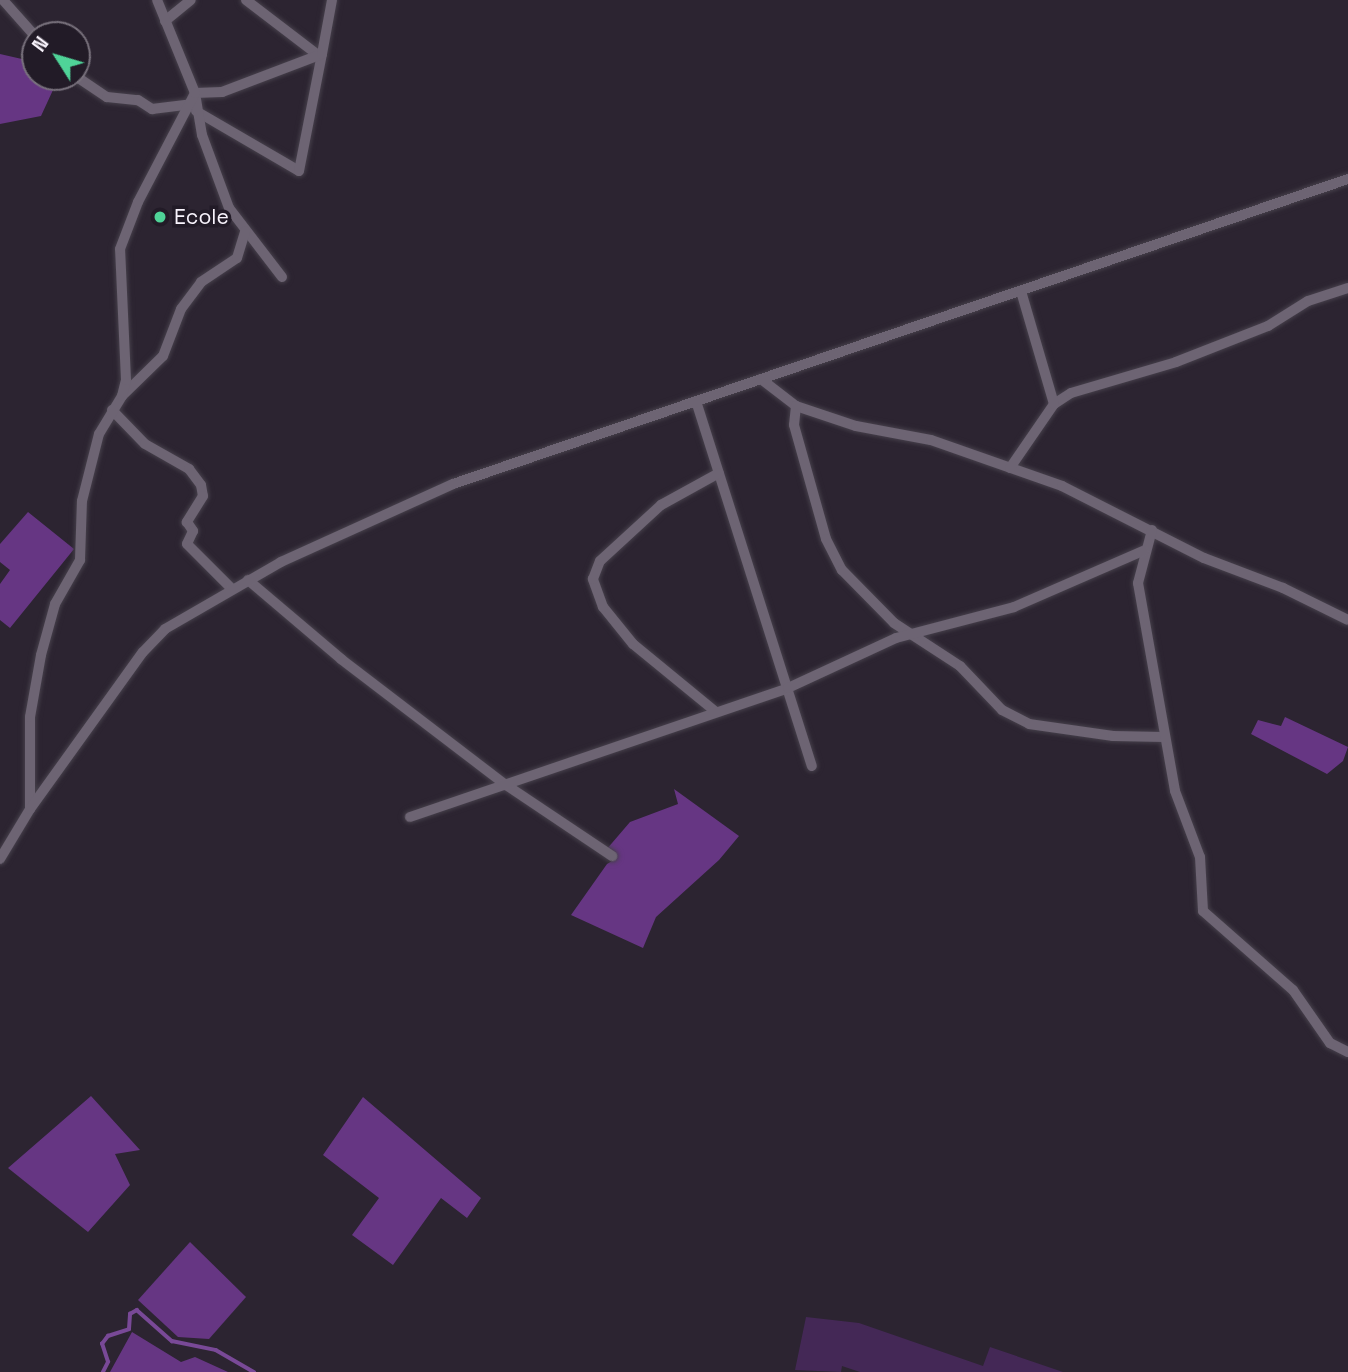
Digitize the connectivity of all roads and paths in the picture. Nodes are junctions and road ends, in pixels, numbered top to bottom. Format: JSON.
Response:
{"nodes":[{"id":1,"x":3,"y":0,"type":"edge"},
{"id":2,"x":157,"y":0,"type":"edge"},
{"id":3,"x":191,"y":0,"type":"edge"},
{"id":4,"x":246,"y":0,"type":"edge"},
{"id":5,"x":332,"y":0,"type":"edge"},
{"id":6,"x":22,"y":21,"type":"edge"},
{"id":7,"x":165,"y":21,"type":"junction"},
{"id":8,"x":320,"y":55,"type":"junction"},
{"id":9,"x":91,"y":86,"type":"edge"},
{"id":10,"x":195,"y":93,"type":"junction"},
{"id":11,"x":191,"y":108,"type":"junction"},
{"id":12,"x":1348,"y":179,"type":"edge"},
{"id":13,"x":245,"y":232,"type":"junction"},
{"id":14,"x":282,"y":276,"type":"dead end"},
{"id":15,"x":1348,"y":288,"type":"edge"},
{"id":16,"x":1021,"y":291,"type":"junction"},
{"id":17,"x":761,"y":379,"type":"junction"},
{"id":18,"x":122,"y":396,"type":"junction"},
{"id":19,"x":696,"y":401,"type":"junction"},
{"id":20,"x":1054,"y":404,"type":"junction"},
{"id":21,"x":796,"y":406,"type":"junction"},
{"id":22,"x":112,"y":410,"type":"junction"},
{"id":23,"x":1010,"y":468,"type":"junction"},
{"id":24,"x":719,"y":474,"type":"junction"},
{"id":25,"x":1152,"y":530,"type":"junction"},
{"id":26,"x":1143,"y":551,"type":"junction"},
{"id":27,"x":248,"y":580,"type":"junction"},
{"id":28,"x":231,"y":588,"type":"junction"},
{"id":29,"x":1348,"y":620,"type":"edge"},
{"id":30,"x":909,"y":634,"type":"junction"},
{"id":31,"x":788,"y":688,"type":"junction"},
{"id":32,"x":716,"y":712,"type":"junction"},
{"id":33,"x":1164,"y":737,"type":"junction"},
{"id":34,"x":812,"y":765,"type":"dead end"},
{"id":35,"x":506,"y":785,"type":"junction"},
{"id":36,"x":30,"y":809,"type":"junction"},
{"id":37,"x":410,"y":817,"type":"dead end"},
{"id":38,"x":612,"y":856,"type":"dead end"},
{"id":39,"x":0,"y":859,"type":"edge"},
{"id":40,"x":1348,"y":1052,"type":"edge"}],
"edges":[{"from":1,"to":6,"type":"street"},
{"from":2,"to":7,"type":"street"},
{"from":3,"to":7,"type":"street"},
{"from":4,"to":8,"type":"street"},
{"from":5,"to":8,"type":"street"},
{"from":7,"to":10,"type":"street"},
{"from":8,"to":10,"type":"street"},
{"from":8,"to":11,"type":"street"},
{"from":9,"to":11,"type":"street"},
{"from":10,"to":11,"type":"street"},
{"from":11,"to":13,"type":"street"},
{"from":11,"to":18,"type":"street"},
{"from":12,"to":16,"type":"street"},
{"from":13,"to":14,"type":"street"},
{"from":13,"to":18,"type":"street"},
{"from":15,"to":20,"type":"street"},
{"from":16,"to":17,"type":"street"},
{"from":16,"to":20,"type":"street"},
{"from":17,"to":19,"type":"street"},
{"from":17,"to":21,"type":"street"},
{"from":18,"to":22,"type":"street"},
{"from":19,"to":24,"type":"street"},
{"from":19,"to":27,"type":"street"},
{"from":20,"to":23,"type":"street"},
{"from":21,"to":23,"type":"street"},
{"from":21,"to":30,"type":"street"},
{"from":22,"to":28,"type":"street"},
{"from":22,"to":36,"type":"street"},
{"from":23,"to":25,"type":"street"},
{"from":24,"to":31,"type":"street"},
{"from":24,"to":32,"type":"street"},
{"from":25,"to":26,"type":"street"},
{"from":25,"to":29,"type":"street"},
{"from":26,"to":30,"type":"street"},
{"from":26,"to":33,"type":"street"},
{"from":27,"to":28,"type":"street"},
{"from":27,"to":35,"type":"street"},
{"from":28,"to":36,"type":"street"},
{"from":30,"to":31,"type":"street"},
{"from":30,"to":33,"type":"street"},
{"from":31,"to":32,"type":"street"},
{"from":31,"to":34,"type":"street"},
{"from":32,"to":35,"type":"street"},
{"from":33,"to":40,"type":"street"},
{"from":35,"to":37,"type":"street"},
{"from":35,"to":38,"type":"street"},
{"from":36,"to":39,"type":"street"}]}
